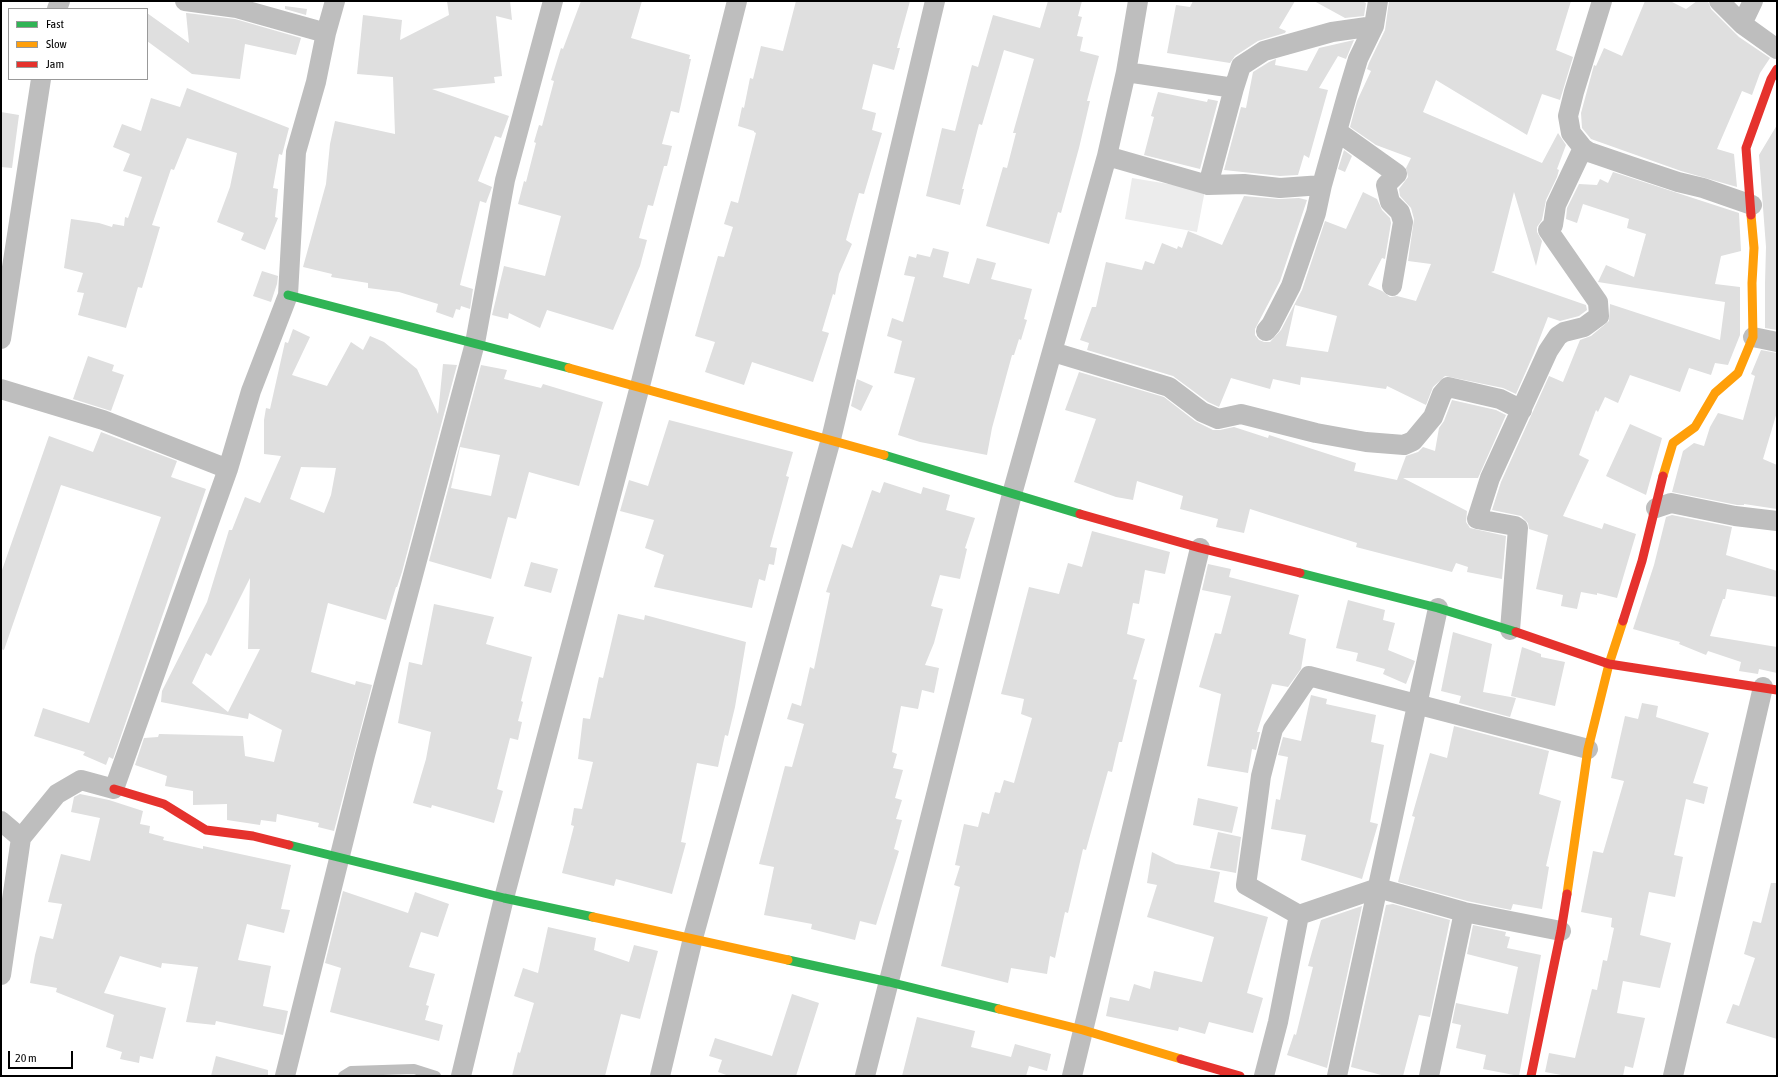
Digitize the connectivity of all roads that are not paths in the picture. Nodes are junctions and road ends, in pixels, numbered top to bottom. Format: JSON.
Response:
{"nodes":[{"id":1,"x":185,"y":1,"type":"edge"},
{"id":2,"x":335,"y":1,"type":"edge"},
{"id":3,"x":553,"y":1,"type":"edge"},
{"id":4,"x":737,"y":1,"type":"edge"},
{"id":5,"x":935,"y":1,"type":"edge"},
{"id":6,"x":1138,"y":1,"type":"edge"},
{"id":7,"x":1378,"y":1,"type":"edge"},
{"id":8,"x":1602,"y":1,"type":"edge"},
{"id":9,"x":1719,"y":1,"type":"edge"},
{"id":10,"x":1752,"y":1,"type":"edge"},
{"id":11,"x":1742,"y":24,"type":"junction"},
{"id":12,"x":1374,"y":26,"type":"junction"},
{"id":13,"x":326,"y":33,"type":"junction"},
{"id":14,"x":1777,"y":49,"type":"edge"},
{"id":15,"x":1777,"y":69,"type":"edge"},
{"id":16,"x":1126,"y":72,"type":"junction"},
{"id":17,"x":41,"y":80,"type":"edge"},
{"id":18,"x":1234,"y":88,"type":"junction"},
{"id":19,"x":1338,"y":132,"type":"junction"},
{"id":20,"x":1583,"y":148,"type":"junction"},
{"id":21,"x":1107,"y":156,"type":"junction"},
{"id":22,"x":1208,"y":185,"type":"junction"},
{"id":23,"x":1322,"y":185,"type":"junction"},
{"id":24,"x":1752,"y":205,"type":"junction"},
{"id":25,"x":1392,"y":286,"type":"dead end"},
{"id":26,"x":288,"y":295,"type":"junction"},
{"id":27,"x":1266,"y":331,"type":"dead end"},
{"id":28,"x":1753,"y":337,"type":"junction"},
{"id":29,"x":1,"y":339,"type":"edge"},
{"id":30,"x":1777,"y":342,"type":"edge"},
{"id":31,"x":475,"y":343,"type":"junction"},
{"id":32,"x":1053,"y":352,"type":"junction"},
{"id":33,"x":640,"y":386,"type":"junction"},
{"id":34,"x":1,"y":388,"type":"edge"},
{"id":35,"x":1522,"y":410,"type":"junction"},
{"id":36,"x":831,"y":439,"type":"junction"},
{"id":37,"x":228,"y":469,"type":"junction"},
{"id":38,"x":1012,"y":494,"type":"junction"},
{"id":39,"x":1656,"y":508,"type":"junction"},
{"id":40,"x":1777,"y":521,"type":"edge"},
{"id":41,"x":1200,"y":548,"type":"junction"},
{"id":42,"x":1438,"y":608,"type":"junction"},
{"id":43,"x":1510,"y":630,"type":"junction"},
{"id":44,"x":1609,"y":664,"type":"junction"},
{"id":45,"x":1770,"y":689,"type":"edge"},
{"id":46,"x":1417,"y":704,"type":"junction"},
{"id":47,"x":1588,"y":749,"type":"junction"},
{"id":48,"x":114,"y":789,"type":"junction"},
{"id":49,"x":1,"y":821,"type":"edge"},
{"id":50,"x":21,"y":838,"type":"junction"},
{"id":51,"x":341,"y":857,"type":"junction"},
{"id":52,"x":1378,"y":888,"type":"junction"},
{"id":53,"x":504,"y":898,"type":"junction"},
{"id":54,"x":1464,"y":912,"type":"junction"},
{"id":55,"x":1299,"y":915,"type":"junction"},
{"id":56,"x":1561,"y":931,"type":"junction"},
{"id":57,"x":693,"y":938,"type":"junction"},
{"id":58,"x":1,"y":975,"type":"edge"},
{"id":59,"x":889,"y":982,"type":"junction"},
{"id":60,"x":1083,"y":1030,"type":"junction"},
{"id":61,"x":285,"y":1076,"type":"edge"},
{"id":62,"x":343,"y":1076,"type":"edge"},
{"id":63,"x":436,"y":1076,"type":"edge"},
{"id":64,"x":461,"y":1076,"type":"edge"},
{"id":65,"x":660,"y":1076,"type":"edge"},
{"id":66,"x":865,"y":1076,"type":"edge"},
{"id":67,"x":1072,"y":1076,"type":"edge"},
{"id":68,"x":1240,"y":1076,"type":"edge"},
{"id":69,"x":1264,"y":1076,"type":"edge"},
{"id":70,"x":1337,"y":1076,"type":"edge"},
{"id":71,"x":1428,"y":1076,"type":"edge"},
{"id":72,"x":1531,"y":1076,"type":"edge"},
{"id":73,"x":1673,"y":1076,"type":"edge"}],
"edges":[{"from":1,"to":13,"type":"street"},
{"from":2,"to":13,"type":"street"},
{"from":3,"to":31,"type":"street"},
{"from":4,"to":33,"type":"street"},
{"from":5,"to":36,"type":"street"},
{"from":6,"to":16,"type":"street"},
{"from":7,"to":12,"type":"street"},
{"from":8,"to":20,"type":"street"},
{"from":9,"to":11,"type":"street"},
{"from":10,"to":11,"type":"street"},
{"from":11,"to":14,"type":"street"},
{"from":12,"to":18,"type":"street"},
{"from":12,"to":19,"type":"street"},
{"from":13,"to":26,"type":"street"},
{"from":15,"to":24,"type":"street"},
{"from":16,"to":18,"type":"street"},
{"from":16,"to":21,"type":"street"},
{"from":17,"to":29,"type":"street"},
{"from":18,"to":22,"type":"street"},
{"from":19,"to":23,"type":"street"},
{"from":19,"to":25,"type":"street"},
{"from":20,"to":24,"type":"street"},
{"from":20,"to":35,"type":"street"},
{"from":21,"to":22,"type":"street"},
{"from":21,"to":32,"type":"street"},
{"from":22,"to":23,"type":"street"},
{"from":23,"to":27,"type":"street"},
{"from":24,"to":28,"type":"street"},
{"from":26,"to":31,"type":"street"},
{"from":26,"to":37,"type":"street"},
{"from":28,"to":30,"type":"street"},
{"from":28,"to":39,"type":"street"},
{"from":31,"to":33,"type":"street"},
{"from":31,"to":51,"type":"street"},
{"from":32,"to":35,"type":"street"},
{"from":32,"to":38,"type":"street"},
{"from":33,"to":36,"type":"street"},
{"from":33,"to":53,"type":"street"},
{"from":34,"to":37,"type":"street"},
{"from":35,"to":43,"type":"street"},
{"from":36,"to":38,"type":"street"},
{"from":36,"to":57,"type":"street"},
{"from":37,"to":48,"type":"street"},
{"from":38,"to":41,"type":"street"},
{"from":38,"to":59,"type":"street"},
{"from":39,"to":40,"type":"street"},
{"from":39,"to":44,"type":"street"},
{"from":41,"to":42,"type":"street"},
{"from":41,"to":60,"type":"street"},
{"from":42,"to":43,"type":"street"},
{"from":42,"to":46,"type":"street"},
{"from":43,"to":44,"type":"street"},
{"from":44,"to":45,"type":"street"},
{"from":44,"to":47,"type":"street"},
{"from":45,"to":73,"type":"street"},
{"from":46,"to":47,"type":"street"},
{"from":46,"to":52,"type":"street"},
{"from":46,"to":55,"type":"street"},
{"from":47,"to":56,"type":"street"},
{"from":48,"to":50,"type":"street"},
{"from":48,"to":51,"type":"street"},
{"from":49,"to":50,"type":"street"},
{"from":50,"to":58,"type":"street"},
{"from":51,"to":53,"type":"street"},
{"from":51,"to":61,"type":"street"},
{"from":52,"to":54,"type":"street"},
{"from":52,"to":55,"type":"street"},
{"from":52,"to":70,"type":"street"},
{"from":53,"to":57,"type":"street"},
{"from":53,"to":64,"type":"street"},
{"from":54,"to":56,"type":"street"},
{"from":54,"to":71,"type":"street"},
{"from":55,"to":69,"type":"street"},
{"from":56,"to":72,"type":"street"},
{"from":57,"to":59,"type":"street"},
{"from":57,"to":65,"type":"street"},
{"from":59,"to":60,"type":"street"},
{"from":59,"to":66,"type":"street"},
{"from":60,"to":67,"type":"street"},
{"from":60,"to":68,"type":"street"},
{"from":62,"to":63,"type":"lane"}]}
